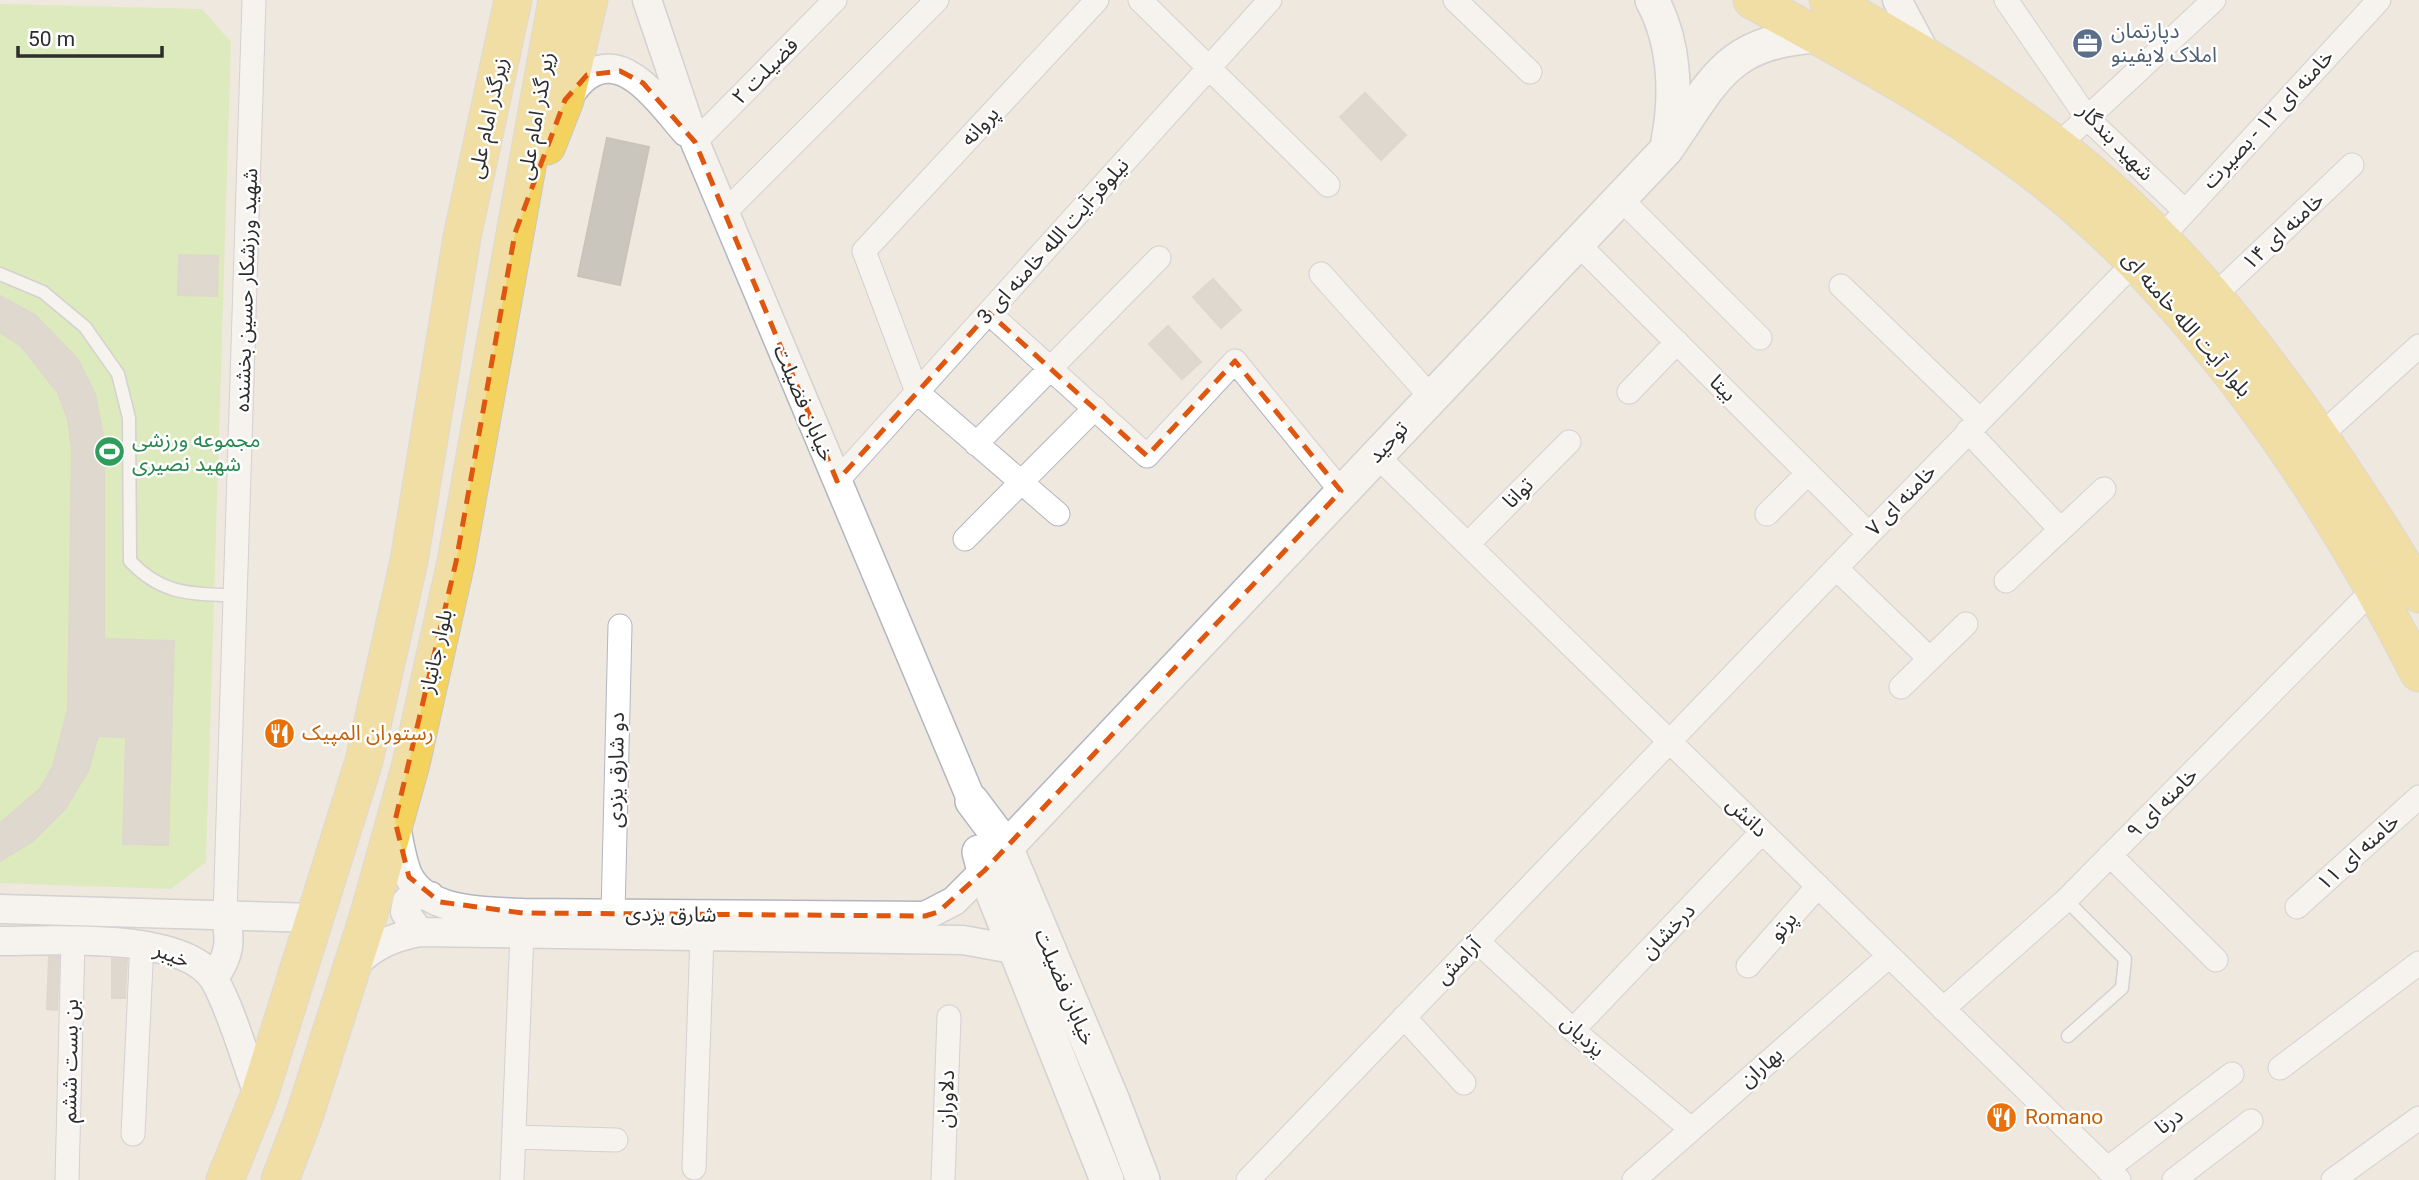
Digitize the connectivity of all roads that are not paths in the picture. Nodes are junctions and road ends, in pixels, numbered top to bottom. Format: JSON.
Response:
{"nodes":[{"id":1,"x":254,"y":0,"type":"edge"},
{"id":2,"x":488,"y":0,"type":"edge"},
{"id":3,"x":513,"y":0,"type":"edge"},
{"id":4,"x":557,"y":0,"type":"edge"},
{"id":5,"x":589,"y":0,"type":"edge"},
{"id":6,"x":647,"y":0,"type":"edge"},
{"id":7,"x":835,"y":0,"type":"edge"},
{"id":8,"x":937,"y":0,"type":"edge"},
{"id":9,"x":1097,"y":0,"type":"edge"},
{"id":10,"x":1140,"y":0,"type":"edge"},
{"id":11,"x":1270,"y":0,"type":"edge"},
{"id":12,"x":1455,"y":0,"type":"edge"},
{"id":13,"x":1652,"y":0,"type":"edge"},
{"id":14,"x":1752,"y":0,"type":"edge"},
{"id":15,"x":1828,"y":0,"type":"edge"},
{"id":16,"x":1897,"y":0,"type":"edge"},
{"id":17,"x":2214,"y":0,"type":"edge"},
{"id":18,"x":2379,"y":0,"type":"edge"},
{"id":19,"x":2017,"y":4,"type":"edge"},
{"id":20,"x":1819,"y":36,"type":"junction"},
{"id":21,"x":1926,"y":54,"type":"junction"},
{"id":22,"x":1209,"y":67,"type":"junction"},
{"id":23,"x":1530,"y":72,"type":"dead end"},
{"id":24,"x":565,"y":100,"type":"junction"},
{"id":25,"x":2088,"y":119,"type":"junction"},
{"id":26,"x":695,"y":142,"type":"junction"},
{"id":27,"x":2056,"y":147,"type":"junction"},
{"id":28,"x":1666,"y":149,"type":"junction"},
{"id":29,"x":2352,"y":166,"type":"dead end"},
{"id":30,"x":1328,"y":185,"type":"dead end"},
{"id":31,"x":1620,"y":198,"type":"junction"},
{"id":32,"x":2184,"y":210,"type":"junction"},
{"id":33,"x":724,"y":213,"type":"junction"},
{"id":34,"x":515,"y":233,"type":"junction"},
{"id":35,"x":462,"y":237,"type":"junction"},
{"id":36,"x":1577,"y":243,"type":"junction"},
{"id":37,"x":2148,"y":250,"type":"junction"},
{"id":38,"x":1158,"y":258,"type":"dead end"},
{"id":39,"x":0,"y":274,"type":"edge"},
{"id":40,"x":1321,"y":274,"type":"dead end"},
{"id":41,"x":1841,"y":286,"type":"dead end"},
{"id":42,"x":2213,"y":297,"type":"junction"},
{"id":43,"x":989,"y":313,"type":"junction"},
{"id":44,"x":1760,"y":338,"type":"dead end"},
{"id":45,"x":1677,"y":342,"type":"junction"},
{"id":46,"x":2419,"y":346,"type":"edge"},
{"id":47,"x":1049,"y":366,"type":"junction"},
{"id":48,"x":917,"y":393,"type":"junction"},
{"id":49,"x":1629,"y":393,"type":"dead end"},
{"id":50,"x":1430,"y":397,"type":"junction"},
{"id":51,"x":1095,"y":408,"type":"junction"},
{"id":52,"x":1974,"y":425,"type":"junction"},
{"id":53,"x":2320,"y":436,"type":"junction"},
{"id":54,"x":1569,"y":442,"type":"dead end"},
{"id":55,"x":976,"y":444,"type":"junction"},
{"id":56,"x":1376,"y":455,"type":"junction"},
{"id":57,"x":1808,"y":473,"type":"junction"},
{"id":58,"x":837,"y":481,"type":"junction"},
{"id":59,"x":1023,"y":484,"type":"junction"},
{"id":60,"x":2104,"y":489,"type":"dead end"},
{"id":61,"x":1341,"y":491,"type":"junction"},
{"id":62,"x":1058,"y":514,"type":"dead end"},
{"id":63,"x":1767,"y":514,"type":"dead end"},
{"id":64,"x":2060,"y":530,"type":"junction"},
{"id":65,"x":1869,"y":534,"type":"junction"},
{"id":66,"x":965,"y":539,"type":"dead end"},
{"id":67,"x":1468,"y":544,"type":"junction"},
{"id":68,"x":1836,"y":568,"type":"junction"},
{"id":69,"x":2416,"y":580,"type":"edge"},
{"id":70,"x":2006,"y":581,"type":"dead end"},
{"id":71,"x":2374,"y":590,"type":"junction"},
{"id":72,"x":237,"y":596,"type":"junction"},
{"id":73,"x":1966,"y":624,"type":"dead end"},
{"id":74,"x":620,"y":626,"type":"dead end"},
{"id":75,"x":1930,"y":659,"type":"junction"},
{"id":76,"x":2419,"y":673,"type":"edge"},
{"id":77,"x":1901,"y":687,"type":"dead end"},
{"id":78,"x":1670,"y":742,"type":"junction"},
{"id":79,"x":2419,"y":797,"type":"edge"},
{"id":80,"x":972,"y":801,"type":"junction"},
{"id":81,"x":395,"y":821,"type":"junction"},
{"id":82,"x":1762,"y":832,"type":"junction"},
{"id":83,"x":1005,"y":845,"type":"junction"},
{"id":84,"x":2110,"y":855,"type":"junction"},
{"id":85,"x":984,"y":871,"type":"junction"},
{"id":86,"x":1818,"y":887,"type":"junction"},
{"id":87,"x":430,"y":896,"type":"junction"},
{"id":88,"x":2066,"y":900,"type":"junction"},
{"id":89,"x":947,"y":906,"type":"junction"},
{"id":90,"x":2297,"y":907,"type":"dead end"},
{"id":91,"x":0,"y":909,"type":"edge"},
{"id":92,"x":613,"y":914,"type":"junction"},
{"id":93,"x":225,"y":915,"type":"junction"},
{"id":94,"x":315,"y":918,"type":"junction"},
{"id":95,"x":703,"y":926,"type":"junction"},
{"id":96,"x":419,"y":932,"type":"junction"},
{"id":97,"x":522,"y":933,"type":"junction"},
{"id":98,"x":948,"y":940,"type":"junction"},
{"id":99,"x":0,"y":941,"type":"edge"},
{"id":100,"x":73,"y":941,"type":"junction"},
{"id":101,"x":1477,"y":941,"type":"junction"},
{"id":102,"x":142,"y":943,"type":"junction"},
{"id":103,"x":1018,"y":950,"type":"junction"},
{"id":104,"x":1889,"y":956,"type":"junction"},
{"id":105,"x":2216,"y":960,"type":"dead end"},
{"id":106,"x":2419,"y":964,"type":"edge"},
{"id":107,"x":1748,"y":966,"type":"dead end"},
{"id":108,"x":352,"y":967,"type":"junction"},
{"id":109,"x":214,"y":978,"type":"junction"},
{"id":110,"x":1943,"y":1009,"type":"junction"},
{"id":111,"x":949,"y":1017,"type":"dead end"},
{"id":112,"x":1404,"y":1017,"type":"junction"},
{"id":113,"x":1573,"y":1030,"type":"junction"},
{"id":114,"x":2068,"y":1036,"type":"dead end"},
{"id":115,"x":2280,"y":1068,"type":"dead end"},
{"id":116,"x":2232,"y":1074,"type":"dead end"},
{"id":117,"x":1464,"y":1083,"type":"dead end"},
{"id":118,"x":260,"y":1096,"type":"junction"},
{"id":119,"x":2419,"y":1118,"type":"edge"},
{"id":120,"x":2250,"y":1121,"type":"dead end"},
{"id":121,"x":1690,"y":1129,"type":"junction"},
{"id":122,"x":133,"y":1134,"type":"dead end"},
{"id":123,"x":514,"y":1137,"type":"junction"},
{"id":124,"x":616,"y":1140,"type":"dead end"},
{"id":125,"x":694,"y":1168,"type":"dead end"},
{"id":126,"x":2113,"y":1174,"type":"edge"},
{"id":127,"x":67,"y":1180,"type":"edge"},
{"id":128,"x":225,"y":1180,"type":"edge"},
{"id":129,"x":280,"y":1180,"type":"edge"},
{"id":130,"x":512,"y":1180,"type":"edge"},
{"id":131,"x":943,"y":1180,"type":"edge"},
{"id":132,"x":1107,"y":1180,"type":"edge"},
{"id":133,"x":1143,"y":1180,"type":"edge"},
{"id":134,"x":1248,"y":1180,"type":"edge"},
{"id":135,"x":1634,"y":1180,"type":"edge"},
{"id":136,"x":2174,"y":1180,"type":"edge"},
{"id":137,"x":2333,"y":1180,"type":"edge"}],
"edges":[{"from":1,"to":72,"type":"street","name":"شهید ورزشکار حسین بخشنده"},
{"from":2,"to":35,"type":"main road"},
{"from":3,"to":35,"type":"main road","name":"زیرگذر امام علی"},
{"from":4,"to":34,"type":"main road","name":"زیر گذر امام علی"},
{"from":5,"to":24,"type":"main road"},
{"from":6,"to":26,"type":"street","name":"خیابان فضیلت"},
{"from":7,"to":26,"type":"street","name":"فضیلت ۲"},
{"from":8,"to":33,"type":"street"},
{"from":9,"to":48,"type":"street","name":"پروانه"},
{"from":10,"to":22,"type":"street"},
{"from":11,"to":22,"type":"street","name":"نیلوفر-آیت الله خامنه ای 3"},
{"from":12,"to":23,"type":"street"},
{"from":13,"to":28,"type":"main road"},
{"from":14,"to":20,"type":"main road","name":"بلوار آیت الله خامنه ای"},
{"from":15,"to":21,"type":"main road","name":"بلوار آیت الله خامنه ای"},
{"from":16,"to":21,"type":"street"},
{"from":17,"to":25,"type":"street"},
{"from":18,"to":32,"type":"street","name":"خامنه ای ۱۲ - بصیرت"},
{"from":19,"to":25,"type":"street","name":"شهید بندگار"},
{"from":20,"to":28,"type":"main road","name":"توحید"},
{"from":20,"to":37,"type":"main road","name":"بلوار آیت الله خامنه ای"},
{"from":21,"to":27,"type":"main road","name":"بلوار آیت الله خامنه ای"},
{"from":22,"to":30,"type":"street"},
{"from":22,"to":43,"type":"street","name":"نیلوفر-آیت الله خامنه ای 3"},
{"from":24,"to":26,"type":"street"},
{"from":24,"to":34,"type":"main road"},
{"from":25,"to":27,"type":"street"},
{"from":25,"to":32,"type":"street","name":"شهید بندگار"},
{"from":26,"to":33,"type":"street","name":"خیابان فضیلت"},
{"from":27,"to":37,"type":"main road","name":"بلوار آیت الله خامنه ای"},
{"from":28,"to":31,"type":"main road","name":"توحید"},
{"from":29,"to":42,"type":"street","name":"خامنه ای ۱۴"},
{"from":31,"to":36,"type":"main road","name":"توحید"},
{"from":31,"to":44,"type":"street"},
{"from":32,"to":37,"type":"street","name":"خامنه ای ۱۲ - بصیرت"},
{"from":33,"to":58,"type":"street","name":"خیابان فضیلت"},
{"from":34,"to":81,"type":"main road","name":"بلوار جانباز"},
{"from":35,"to":94,"type":"main road"},
{"from":36,"to":45,"type":"street","name":"بیتا"},
{"from":36,"to":50,"type":"main road","name":"توحید"},
{"from":37,"to":42,"type":"main road","name":"بلوار آیت الله خامنه ای"},
{"from":37,"to":52,"type":"street","name":"خامنه ای ۷"},
{"from":37,"to":71,"type":"main road","name":"بلوار آیت الله خامنه ای"},
{"from":38,"to":47,"type":"street"},
{"from":39,"to":72,"type":"lane"},
{"from":40,"to":50,"type":"street"},
{"from":41,"to":52,"type":"street"},
{"from":42,"to":53,"type":"main road","name":"بلوار آیت الله خامنه ای"},
{"from":43,"to":47,"type":"street"},
{"from":43,"to":48,"type":"street","name":"نیلوفر-آیت الله خامنه ای 3"},
{"from":45,"to":49,"type":"street"},
{"from":45,"to":57,"type":"street","name":"بیتا"},
{"from":46,"to":53,"type":"street"},
{"from":47,"to":51,"type":"street"},
{"from":47,"to":55,"type":"street"},
{"from":48,"to":55,"type":"street"},
{"from":48,"to":58,"type":"street","name":"نیلوفر-آیت الله خامنه ای 3"},
{"from":50,"to":56,"type":"main road","name":"توحید"},
{"from":51,"to":59,"type":"street"},
{"from":51,"to":61,"type":"street"},
{"from":52,"to":64,"type":"street"},
{"from":52,"to":65,"type":"street","name":"خامنه ای ۷"},
{"from":53,"to":69,"type":"main road","name":"بلوار آیت الله خامنه ای"},
{"from":54,"to":67,"type":"street","name":"توانا"},
{"from":55,"to":59,"type":"street"},
{"from":56,"to":61,"type":"main road","name":"توحید"},
{"from":56,"to":67,"type":"street","name":"دانش"},
{"from":57,"to":63,"type":"street"},
{"from":57,"to":65,"type":"street","name":"بیتا"},
{"from":58,"to":80,"type":"street","name":"خیابان فضیلت"},
{"from":59,"to":62,"type":"street"},
{"from":59,"to":66,"type":"street"},
{"from":60,"to":64,"type":"street"},
{"from":61,"to":83,"type":"main road","name":"توحید"},
{"from":64,"to":70,"type":"street"},
{"from":65,"to":68,"type":"street","name":"خامنه ای ۷"},
{"from":67,"to":78,"type":"street","name":"دانش"},
{"from":68,"to":75,"type":"street"},
{"from":68,"to":78,"type":"street","name":"خامنه ای ۷"},
{"from":71,"to":76,"type":"main road","name":"بلوار آیت الله خامنه ای"},
{"from":71,"to":84,"type":"street","name":"خامنه ای ۹"},
{"from":72,"to":93,"type":"street","name":"شهید ورزشکار حسین بخشنده"},
{"from":73,"to":75,"type":"street"},
{"from":74,"to":92,"type":"street","name":"دو شارق یزدی"},
{"from":75,"to":77,"type":"street"},
{"from":78,"to":82,"type":"street","name":"دانش"},
{"from":78,"to":101,"type":"street","name":"آرامش"},
{"from":79,"to":90,"type":"street","name":"خامنه ای ۱۱"},
{"from":80,"to":83,"type":"main road","name":"خیابان فضیلت"},
{"from":80,"to":85,"type":"main road","name":"خیابان فضیلت"},
{"from":81,"to":87,"type":"street","name":"شارق یزدی"},
{"from":81,"to":108,"type":"main road","name":"بلوار جانباز"},
{"from":82,"to":86,"type":"street","name":"دانش"},
{"from":82,"to":113,"type":"street","name":"درخشان"},
{"from":83,"to":85,"type":"main road","name":"توحید"},
{"from":83,"to":133,"type":"main road","name":"خیابان فضیلت"},
{"from":84,"to":88,"type":"street","name":"خامنه ای ۹"},
{"from":84,"to":105,"type":"street"},
{"from":85,"to":89,"type":"street","name":"شارق یزدی"},
{"from":85,"to":103,"type":"main road","name":"خیابان فضیلت"},
{"from":86,"to":104,"type":"street","name":"دانش"},
{"from":86,"to":107,"type":"street","name":"پرتو"},
{"from":87,"to":92,"type":"street","name":"شارق یزدی"},
{"from":87,"to":96,"type":"street"},
{"from":88,"to":110,"type":"street","name":"خامنه ای ۹"},
{"from":88,"to":114,"type":"lane"},
{"from":89,"to":95,"type":"street","name":"شارق یزدی"},
{"from":89,"to":98,"type":"street"},
{"from":91,"to":93,"type":"street","name":"خیبر"},
{"from":92,"to":95,"type":"street","name":"شارق یزدی"},
{"from":93,"to":94,"type":"street","name":"خیبر"},
{"from":93,"to":109,"type":"street"},
{"from":94,"to":118,"type":"main road"},
{"from":95,"to":97,"type":"street"},
{"from":95,"to":98,"type":"street"},
{"from":95,"to":125,"type":"street"},
{"from":96,"to":97,"type":"street"},
{"from":96,"to":108,"type":"street"},
{"from":97,"to":123,"type":"street"},
{"from":98,"to":103,"type":"street"},
{"from":99,"to":100,"type":"street","name":"خیبر"},
{"from":100,"to":102,"type":"street","name":"خیبر"},
{"from":100,"to":127,"type":"street","name":"بن بست ششم"},
{"from":101,"to":112,"type":"street","name":"آرامش"},
{"from":101,"to":113,"type":"street","name":"یزدیان"},
{"from":102,"to":109,"type":"street","name":"خیبر"},
{"from":102,"to":122,"type":"street"},
{"from":103,"to":132,"type":"main road","name":"خیابان فضیلت"},
{"from":104,"to":110,"type":"street","name":"دانش"},
{"from":104,"to":121,"type":"street","name":"بهاران"},
{"from":106,"to":115,"type":"street"},
{"from":108,"to":129,"type":"main road","name":"بلوار جانباز"},
{"from":109,"to":118,"type":"street","name":"خیبر"},
{"from":110,"to":126,"type":"street","name":"دانش"},
{"from":111,"to":131,"type":"street","name":"دلاوران"},
{"from":112,"to":117,"type":"street"},
{"from":112,"to":134,"type":"street","name":"آرامش"},
{"from":113,"to":121,"type":"street","name":"یزدیان"},
{"from":116,"to":126,"type":"street","name":"درنا"},
{"from":118,"to":128,"type":"main road"},
{"from":119,"to":137,"type":"street"},
{"from":120,"to":136,"type":"street"},
{"from":121,"to":135,"type":"street","name":"بهاران"},
{"from":123,"to":124,"type":"street"},
{"from":123,"to":130,"type":"street"}]}
